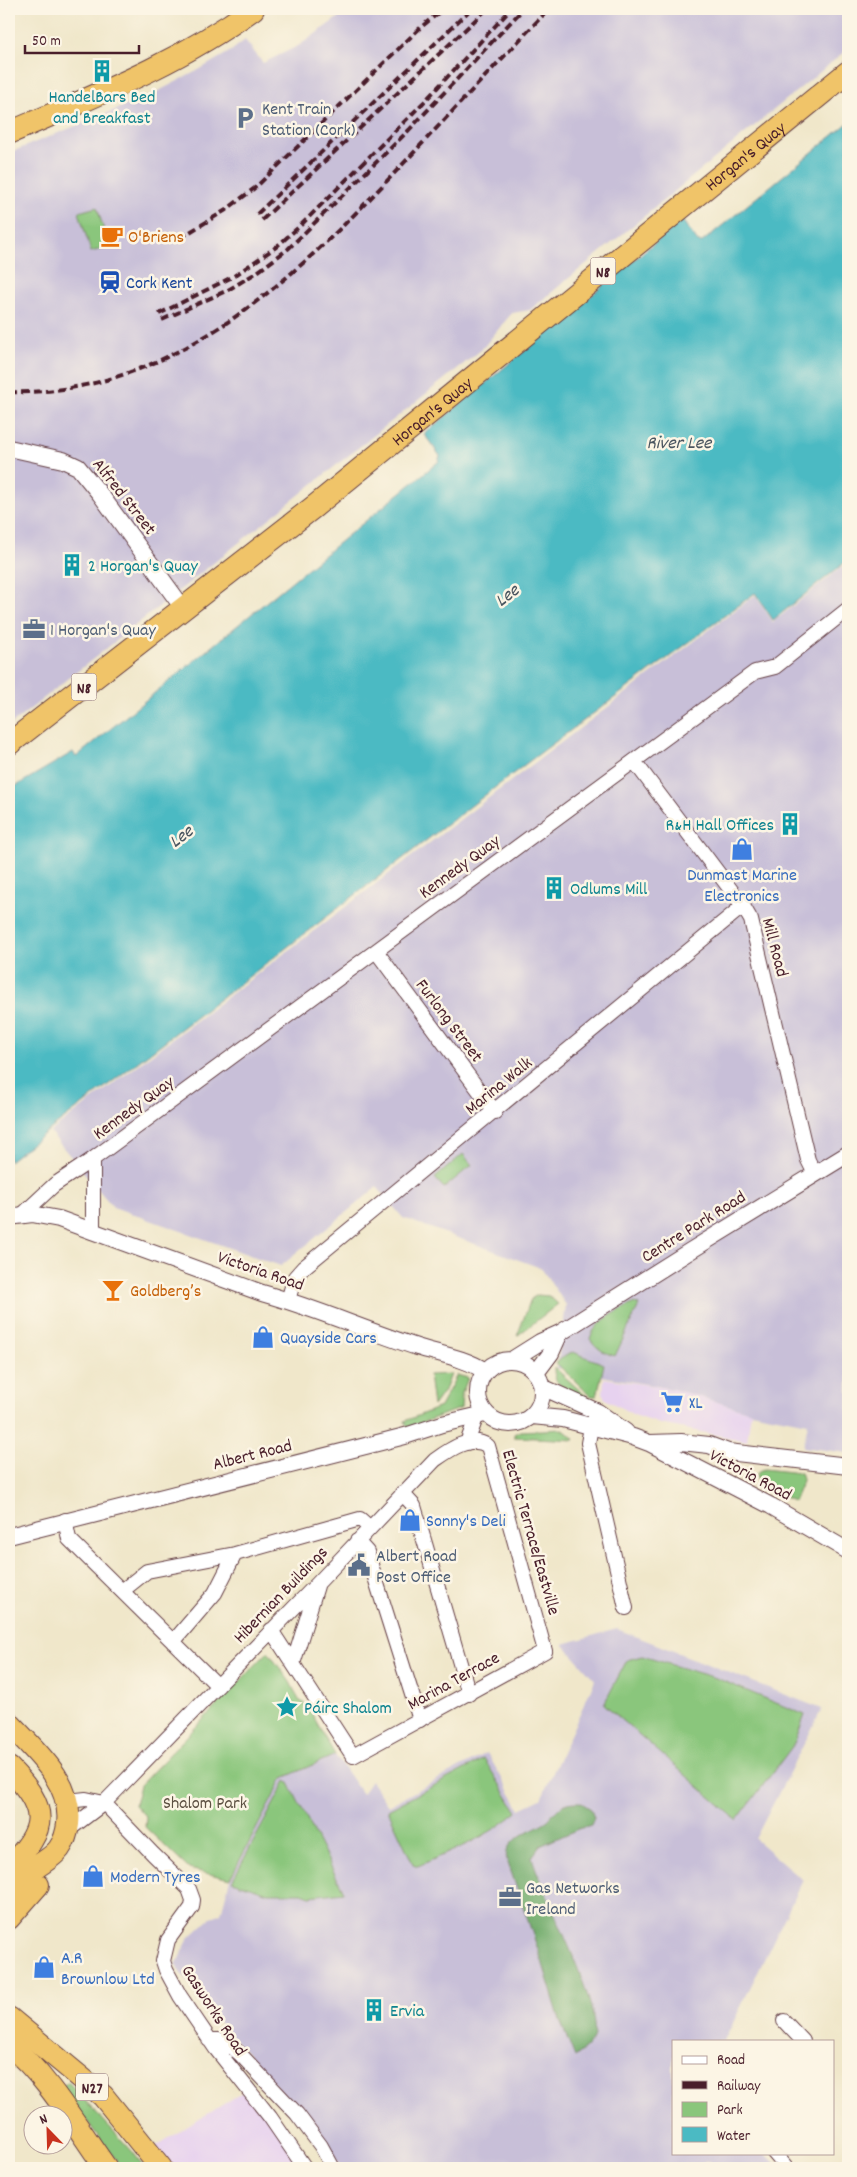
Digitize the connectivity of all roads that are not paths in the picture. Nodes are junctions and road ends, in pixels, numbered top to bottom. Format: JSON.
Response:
{"nodes":[{"id":1,"x":253,"y":9,"type":"edge"},
{"id":2,"x":848,"y":72,"type":"edge"},
{"id":3,"x":9,"y":133,"type":"edge"},
{"id":4,"x":9,"y":448,"type":"edge"},
{"id":5,"x":183,"y":608,"type":"junction"},
{"id":6,"x":848,"y":610,"type":"edge"},
{"id":7,"x":9,"y":744,"type":"edge"},
{"id":8,"x":634,"y":761,"type":"junction"},
{"id":9,"x":743,"y":906,"type":"junction"},
{"id":10,"x":376,"y":951,"type":"junction"},
{"id":11,"x":494,"y":1112,"type":"junction"},
{"id":12,"x":848,"y":1154,"type":"edge"},
{"id":13,"x":94,"y":1159,"type":"junction"},
{"id":14,"x":815,"y":1174,"type":"junction"},
{"id":15,"x":16,"y":1216,"type":"edge"},
{"id":16,"x":93,"y":1232,"type":"junction"},
{"id":17,"x":288,"y":1300,"type":"junction"},
{"id":18,"x":560,"y":1333,"type":"junction"},
{"id":19,"x":513,"y":1359,"type":"junction"},
{"id":20,"x":485,"y":1371,"type":"junction"},
{"id":21,"x":539,"y":1380,"type":"junction"},
{"id":22,"x":481,"y":1414,"type":"junction"},
{"id":23,"x":532,"y":1416,"type":"junction"},
{"id":24,"x":594,"y":1420,"type":"junction"},
{"id":25,"x":466,"y":1443,"type":"junction"},
{"id":26,"x":648,"y":1443,"type":"junction"},
{"id":27,"x":728,"y":1452,"type":"junction"},
{"id":28,"x":848,"y":1466,"type":"edge"},
{"id":29,"x":711,"y":1475,"type":"junction"},
{"id":30,"x":402,"y":1494,"type":"junction"},
{"id":31,"x":65,"y":1520,"type":"junction"},
{"id":32,"x":369,"y":1527,"type":"junction"},
{"id":33,"x":9,"y":1536,"type":"edge"},
{"id":34,"x":357,"y":1541,"type":"junction"},
{"id":35,"x":848,"y":1551,"type":"edge"},
{"id":36,"x":235,"y":1554,"type":"junction"},
{"id":37,"x":318,"y":1583,"type":"junction"},
{"id":38,"x":122,"y":1592,"type":"junction"},
{"id":39,"x":626,"y":1608,"type":"dead end"},
{"id":40,"x":271,"y":1630,"type":"junction"},
{"id":41,"x":173,"y":1642,"type":"junction"},
{"id":42,"x":545,"y":1651,"type":"joint"},
{"id":43,"x":293,"y":1664,"type":"junction"},
{"id":44,"x":218,"y":1686,"type":"junction"},
{"id":45,"x":469,"y":1694,"type":"junction"},
{"id":46,"x":420,"y":1720,"type":"junction"},
{"id":47,"x":9,"y":1723,"type":"edge"},
{"id":48,"x":9,"y":1768,"type":"edge"},
{"id":49,"x":68,"y":1801,"type":"junction"},
{"id":50,"x":104,"y":1802,"type":"junction"},
{"id":51,"x":67,"y":1831,"type":"junction"},
{"id":52,"x":52,"y":1858,"type":"junction"},
{"id":53,"x":9,"y":1867,"type":"edge"},
{"id":54,"x":9,"y":1895,"type":"edge"},
{"id":55,"x":9,"y":1918,"type":"edge"},
{"id":56,"x":9,"y":2018,"type":"edge"},
{"id":57,"x":784,"y":2021,"type":"dead end"},
{"id":58,"x":209,"y":2040,"type":"junction"},
{"id":59,"x":803,"y":2040,"type":"edge"},
{"id":60,"x":12,"y":2048,"type":"edge"},
{"id":61,"x":775,"y":2154,"type":"edge"},
{"id":62,"x":106,"y":2168,"type":"edge"},
{"id":63,"x":161,"y":2168,"type":"edge"},
{"id":64,"x":305,"y":2168,"type":"edge"},
{"id":65,"x":333,"y":2168,"type":"edge"},
{"id":66,"x":787,"y":2168,"type":"edge"}],
"edges":[{"from":1,"to":3,"type":"highway"},
{"from":2,"to":5,"type":"highway","name":"Horgan's Quay","number":"N8"},
{"from":4,"to":5,"type":"street","name":"Alfred Street"},
{"from":5,"to":7,"type":"highway","name":"Horgan's Quay","number":"N8"},
{"from":6,"to":8,"type":"street","name":"Kennedy Quay"},
{"from":8,"to":9,"type":"street","name":"Mill Road"},
{"from":8,"to":10,"type":"street","name":"Kennedy Quay"},
{"from":9,"to":11,"type":"street","name":"Marina Walk"},
{"from":9,"to":14,"type":"street","name":"Mill Road"},
{"from":10,"to":11,"type":"street","name":"Furlong Street"},
{"from":10,"to":13,"type":"street","name":"Kennedy Quay"},
{"from":11,"to":17,"type":"street","name":"Marina Walk"},
{"from":12,"to":14,"type":"street","name":"Centre Park Road"},
{"from":13,"to":15,"type":"street","name":"Kennedy Quay"},
{"from":13,"to":16,"type":"street","name":"Kennedy Quay"},
{"from":14,"to":18,"type":"street","name":"Centre Park Road"},
{"from":15,"to":16,"type":"street","name":"Victoria Road"},
{"from":16,"to":17,"type":"street","name":"Victoria Road"},
{"from":17,"to":20,"type":"street","name":"Victoria Road"},
{"from":18,"to":19,"type":"street","name":"Centre Park Road"},
{"from":18,"to":21,"type":"street"},
{"from":19,"to":20,"type":"street"},
{"from":19,"to":21,"type":"street"},
{"from":20,"to":22,"type":"street"},
{"from":21,"to":23,"type":"street"},
{"from":21,"to":24,"type":"street","name":"Victoria Road"},
{"from":22,"to":23,"type":"street"},
{"from":22,"to":25,"type":"street"},
{"from":22,"to":31,"type":"street","name":"Albert Road"},
{"from":23,"to":24,"type":"street","name":"Victoria Road"},
{"from":24,"to":26,"type":"street","name":"Victoria Road"},
{"from":24,"to":39,"type":"street"},
{"from":25,"to":30,"type":"street","name":"Hibernian Buildings"},
{"from":25,"to":42,"type":"street","name":"Electric Terrace/Eastville"},
{"from":26,"to":27,"type":"street"},
{"from":26,"to":29,"type":"street","name":"Victoria Road"},
{"from":27,"to":28,"type":"street"},
{"from":27,"to":29,"type":"street"},
{"from":29,"to":35,"type":"street","name":"Victoria Road"},
{"from":30,"to":32,"type":"street","name":"Hibernian Buildings"},
{"from":30,"to":45,"type":"street"},
{"from":31,"to":33,"type":"street","name":"Albert Road"},
{"from":31,"to":38,"type":"street"},
{"from":32,"to":34,"type":"street","name":"Hibernian Buildings"},
{"from":32,"to":36,"type":"street","name":"Hibernian Buildings"},
{"from":34,"to":37,"type":"street","name":"Hibernian Buildings"},
{"from":34,"to":46,"type":"street"},
{"from":36,"to":38,"type":"street","name":"Hibernian Buildings"},
{"from":36,"to":41,"type":"street"},
{"from":37,"to":40,"type":"street","name":"Hibernian Buildings"},
{"from":37,"to":43,"type":"street"},
{"from":38,"to":41,"type":"street"},
{"from":40,"to":43,"type":"street"},
{"from":40,"to":44,"type":"street","name":"Hibernian Buildings"},
{"from":41,"to":44,"type":"street"},
{"from":42,"to":45,"type":"street","name":"Marina Terrace"},
{"from":43,"to":46,"type":"street","name":"Marina Terrace"},
{"from":44,"to":50,"type":"street","name":"Hibernian Buildings"},
{"from":45,"to":46,"type":"street","name":"Marina Terrace"},
{"from":47,"to":49,"type":"highway"},
{"from":48,"to":53,"type":"highway"},
{"from":49,"to":50,"type":"street"},
{"from":49,"to":51,"type":"highway"},
{"from":50,"to":51,"type":"street","name":"Hibernian Buildings"},
{"from":50,"to":58,"type":"street","name":"Gasworks Road"},
{"from":51,"to":52,"type":"highway"},
{"from":52,"to":54,"type":"highway"},
{"from":52,"to":55,"type":"highway"},
{"from":56,"to":63,"type":"highway","number":"N27"},
{"from":57,"to":59,"type":"street"},
{"from":58,"to":64,"type":"street","name":"Gasworks Road"},
{"from":58,"to":65,"type":"street"},
{"from":60,"to":62,"type":"highway","number":"N27"},
{"from":61,"to":66,"type":"street"}]}
